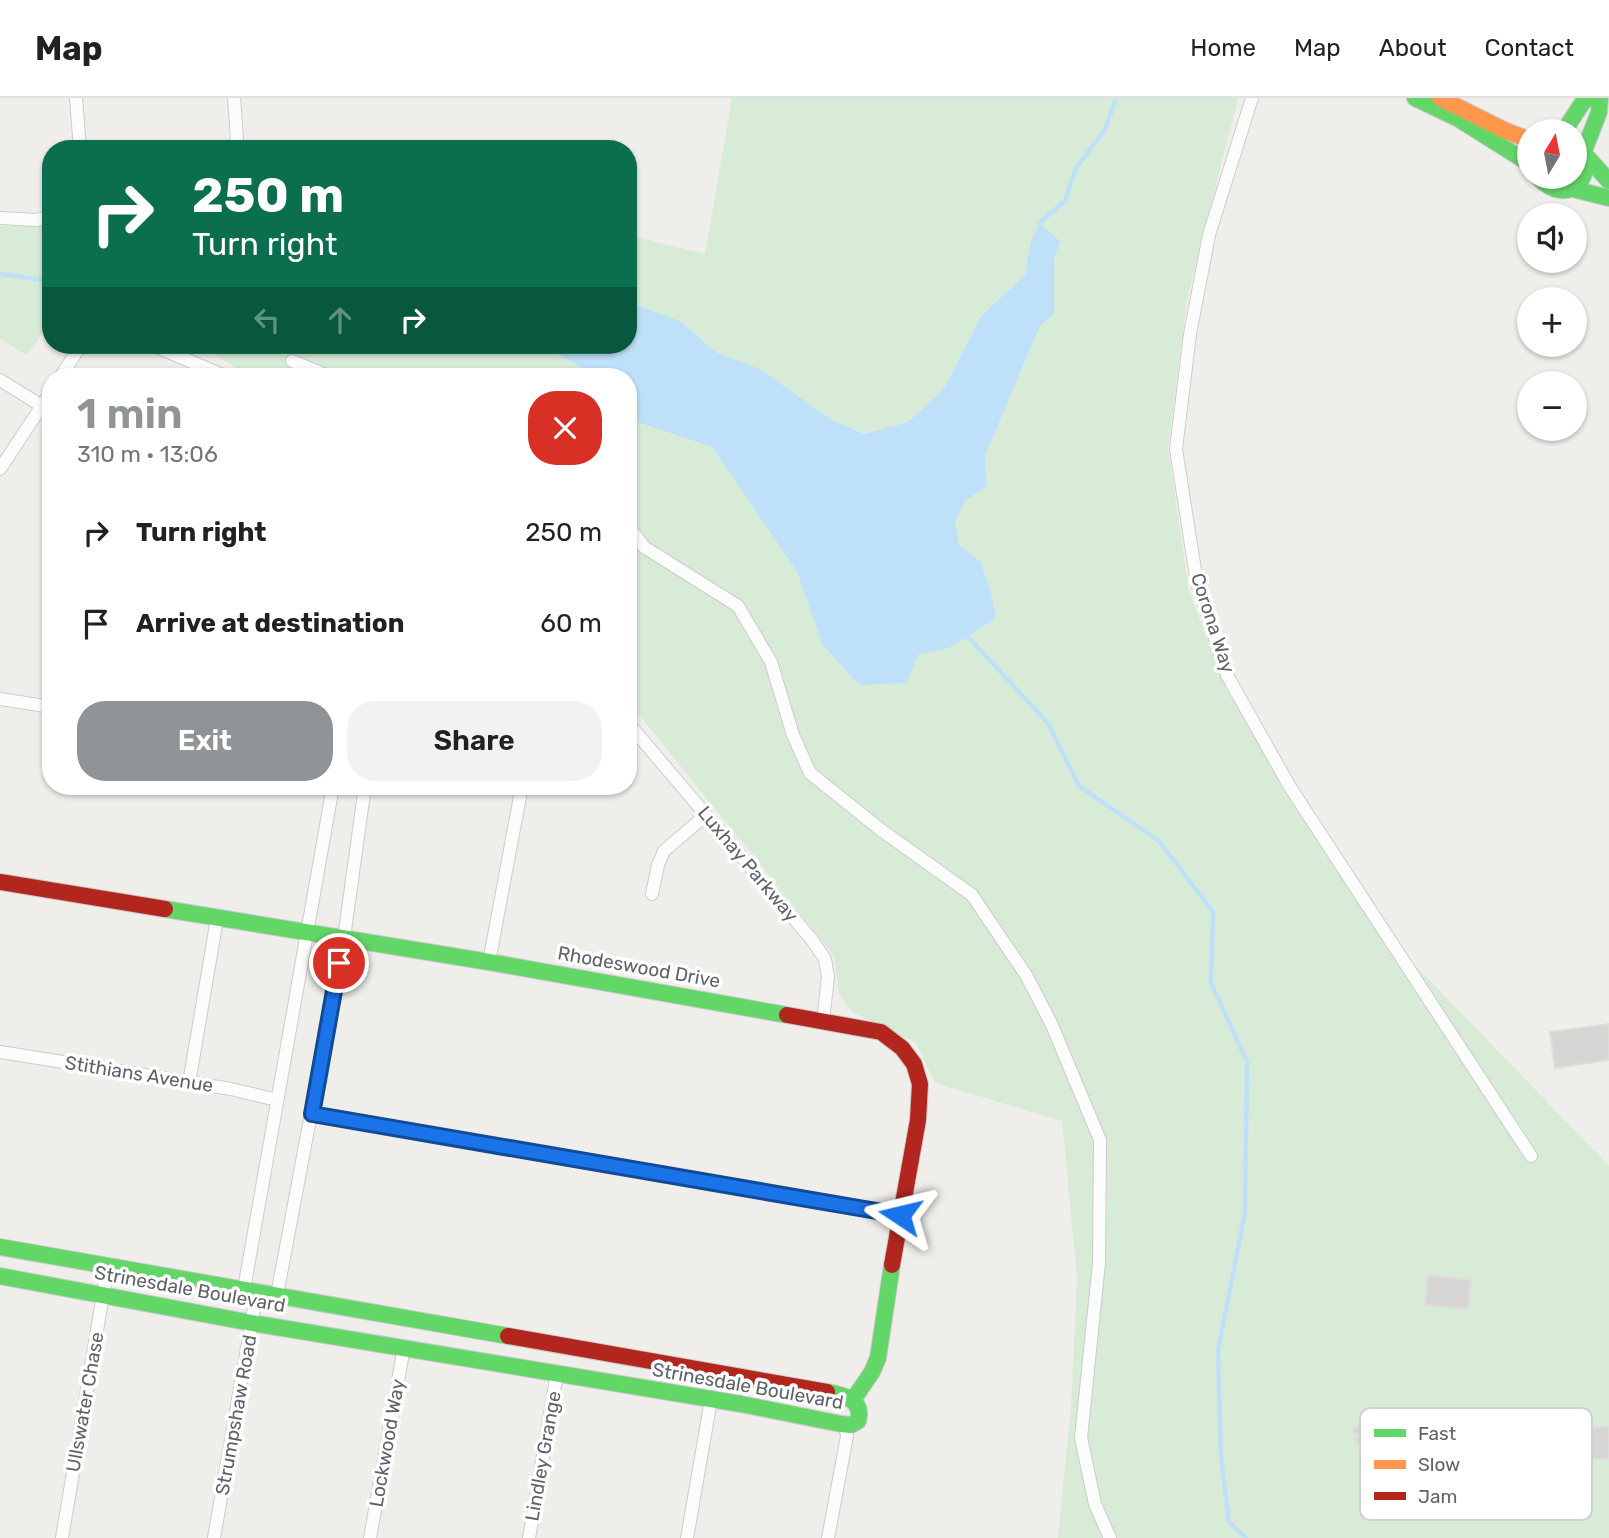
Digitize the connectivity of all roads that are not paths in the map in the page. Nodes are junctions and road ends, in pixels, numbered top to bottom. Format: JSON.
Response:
{"nodes":[{"id":1,"x":76,"y":98,"type":"edge"},
{"id":2,"x":234,"y":98,"type":"edge"},
{"id":3,"x":1252,"y":98,"type":"edge"},
{"id":4,"x":1415,"y":98,"type":"edge"},
{"id":5,"x":1440,"y":98,"type":"edge"},
{"id":6,"x":1590,"y":98,"type":"edge"},
{"id":7,"x":1600,"y":98,"type":"edge"},
{"id":8,"x":1572,"y":119,"type":"edge"},
{"id":9,"x":1517,"y":135,"type":"edge"},
{"id":10,"x":1587,"y":139,"type":"edge"},
{"id":11,"x":79,"y":140,"type":"edge"},
{"id":12,"x":236,"y":140,"type":"edge"},
{"id":13,"x":1517,"y":156,"type":"edge"},
{"id":14,"x":1587,"y":156,"type":"edge"},
{"id":15,"x":1609,"y":181,"type":"edge"},
{"id":16,"x":1552,"y":189,"type":"edge"},
{"id":17,"x":1573,"y":189,"type":"joint"},
{"id":18,"x":1609,"y":198,"type":"edge"},
{"id":19,"x":0,"y":218,"type":"edge"},
{"id":20,"x":42,"y":219,"type":"edge"},
{"id":21,"x":173,"y":354,"type":"edge"},
{"id":22,"x":292,"y":361,"type":"dead end"},
{"id":23,"x":206,"y":368,"type":"edge"},
{"id":24,"x":309,"y":368,"type":"edge"},
{"id":25,"x":0,"y":380,"type":"edge"},
{"id":26,"x":42,"y":406,"type":"joint"},
{"id":27,"x":0,"y":469,"type":"edge"},
{"id":28,"x":637,"y":538,"type":"edge"},
{"id":29,"x":0,"y":699,"type":"edge"},
{"id":30,"x":42,"y":706,"type":"edge"},
{"id":31,"x":637,"y":734,"type":"edge"},
{"id":32,"x":331,"y":795,"type":"edge"},
{"id":33,"x":364,"y":795,"type":"edge"},
{"id":34,"x":520,"y":795,"type":"edge"},
{"id":35,"x":706,"y":815,"type":"junction"},
{"id":36,"x":0,"y":882,"type":"edge"},
{"id":37,"x":652,"y":894,"type":"dead end"},
{"id":38,"x":217,"y":919,"type":"junction"},
{"id":39,"x":306,"y":934,"type":"junction"},
{"id":40,"x":344,"y":938,"type":"junction"},
{"id":41,"x":489,"y":962,"type":"junction"},
{"id":42,"x":822,"y":1021,"type":"junction"},
{"id":43,"x":0,"y":1052,"type":"edge"},
{"id":44,"x":189,"y":1083,"type":"junction"},
{"id":45,"x":277,"y":1100,"type":"junction"},
{"id":46,"x":312,"y":1114,"type":"junction"},
{"id":47,"x":1531,"y":1156,"type":"dead end"},
{"id":48,"x":900,"y":1215,"type":"junction"},
{"id":49,"x":0,"y":1247,"type":"edge"},
{"id":50,"x":108,"y":1265,"type":"junction"},
{"id":51,"x":0,"y":1276,"type":"edge"},
{"id":52,"x":250,"y":1290,"type":"junction"},
{"id":53,"x":103,"y":1294,"type":"junction"},
{"id":54,"x":277,"y":1295,"type":"junction"},
{"id":55,"x":252,"y":1323,"type":"junction"},
{"id":56,"x":404,"y":1347,"type":"junction"},
{"id":57,"x":557,"y":1373,"type":"junction"},
{"id":58,"x":710,"y":1400,"type":"junction"},
{"id":59,"x":853,"y":1400,"type":"junction"},
{"id":60,"x":845,"y":1425,"type":"junction"},
{"id":61,"x":62,"y":1538,"type":"edge"},
{"id":62,"x":214,"y":1538,"type":"edge"},
{"id":63,"x":370,"y":1538,"type":"edge"},
{"id":64,"x":529,"y":1538,"type":"edge"},
{"id":65,"x":687,"y":1538,"type":"edge"},
{"id":66,"x":828,"y":1538,"type":"edge"},
{"id":67,"x":1110,"y":1538,"type":"edge"}],
"edges":[{"from":1,"to":11,"type":"street"},
{"from":2,"to":12,"type":"street"},
{"from":3,"to":47,"type":"street","name":"Corona Way"},
{"from":4,"to":13,"type":"street"},
{"from":5,"to":9,"type":"street"},
{"from":6,"to":8,"type":"street"},
{"from":7,"to":10,"type":"street"},
{"from":14,"to":15,"type":"street"},
{"from":16,"to":17,"type":"street"},
{"from":17,"to":18,"type":"street"},
{"from":19,"to":20,"type":"street"},
{"from":21,"to":23,"type":"street"},
{"from":22,"to":24,"type":"street"},
{"from":25,"to":26,"type":"street"},
{"from":26,"to":27,"type":"street"},
{"from":28,"to":67,"type":"street"},
{"from":29,"to":30,"type":"street"},
{"from":31,"to":35,"type":"street","name":"Luxhay Parkway"},
{"from":32,"to":39,"type":"street","name":"Strumpshaw Road"},
{"from":33,"to":40,"type":"street"},
{"from":34,"to":41,"type":"street"},
{"from":35,"to":37,"type":"street"},
{"from":35,"to":42,"type":"street","name":"Luxhay Parkway"},
{"from":36,"to":38,"type":"street","name":"Rhodeswood Drive"},
{"from":38,"to":39,"type":"street","name":"Rhodeswood Drive"},
{"from":38,"to":44,"type":"street"},
{"from":39,"to":40,"type":"street","name":"Rhodeswood Drive"},
{"from":39,"to":45,"type":"street","name":"Strumpshaw Road"},
{"from":40,"to":41,"type":"street","name":"Rhodeswood Drive"},
{"from":40,"to":46,"type":"street"},
{"from":41,"to":42,"type":"street","name":"Rhodeswood Drive"},
{"from":42,"to":48,"type":"street","name":"Rhodeswood Drive"},
{"from":43,"to":44,"type":"street","name":"Stithians Avenue"},
{"from":44,"to":45,"type":"street","name":"Stithians Avenue"},
{"from":45,"to":52,"type":"street","name":"Strumpshaw Road"},
{"from":46,"to":48,"type":"street"},
{"from":46,"to":54,"type":"street"},
{"from":48,"to":59,"type":"street","name":"Rhodeswood Drive"},
{"from":49,"to":50,"type":"street","name":"Strinesdale Boulevard"},
{"from":50,"to":52,"type":"street","name":"Strinesdale Boulevard"},
{"from":50,"to":53,"type":"street","name":"Ullswater Chase"},
{"from":51,"to":53,"type":"street","name":"Strinesdale Boulevard"},
{"from":52,"to":54,"type":"street","name":"Strinesdale Boulevard"},
{"from":52,"to":55,"type":"street","name":"Strumpshaw Road"},
{"from":53,"to":55,"type":"street","name":"Strinesdale Boulevard"},
{"from":53,"to":61,"type":"street","name":"Ullswater Chase"},
{"from":54,"to":59,"type":"street","name":"Strinesdale Boulevard"},
{"from":55,"to":56,"type":"street","name":"Strinesdale Boulevard"},
{"from":55,"to":62,"type":"street","name":"Strumpshaw Road"},
{"from":56,"to":57,"type":"street","name":"Strinesdale Boulevard"},
{"from":56,"to":63,"type":"street","name":"Lockwood Way"},
{"from":57,"to":58,"type":"street","name":"Strinesdale Boulevard"},
{"from":57,"to":64,"type":"street","name":"Lindley Grange"},
{"from":58,"to":60,"type":"street","name":"Strinesdale Boulevard"},
{"from":58,"to":65,"type":"street"},
{"from":59,"to":60,"type":"street","name":"Strinesdale Boulevard"},
{"from":60,"to":66,"type":"street"}]}
